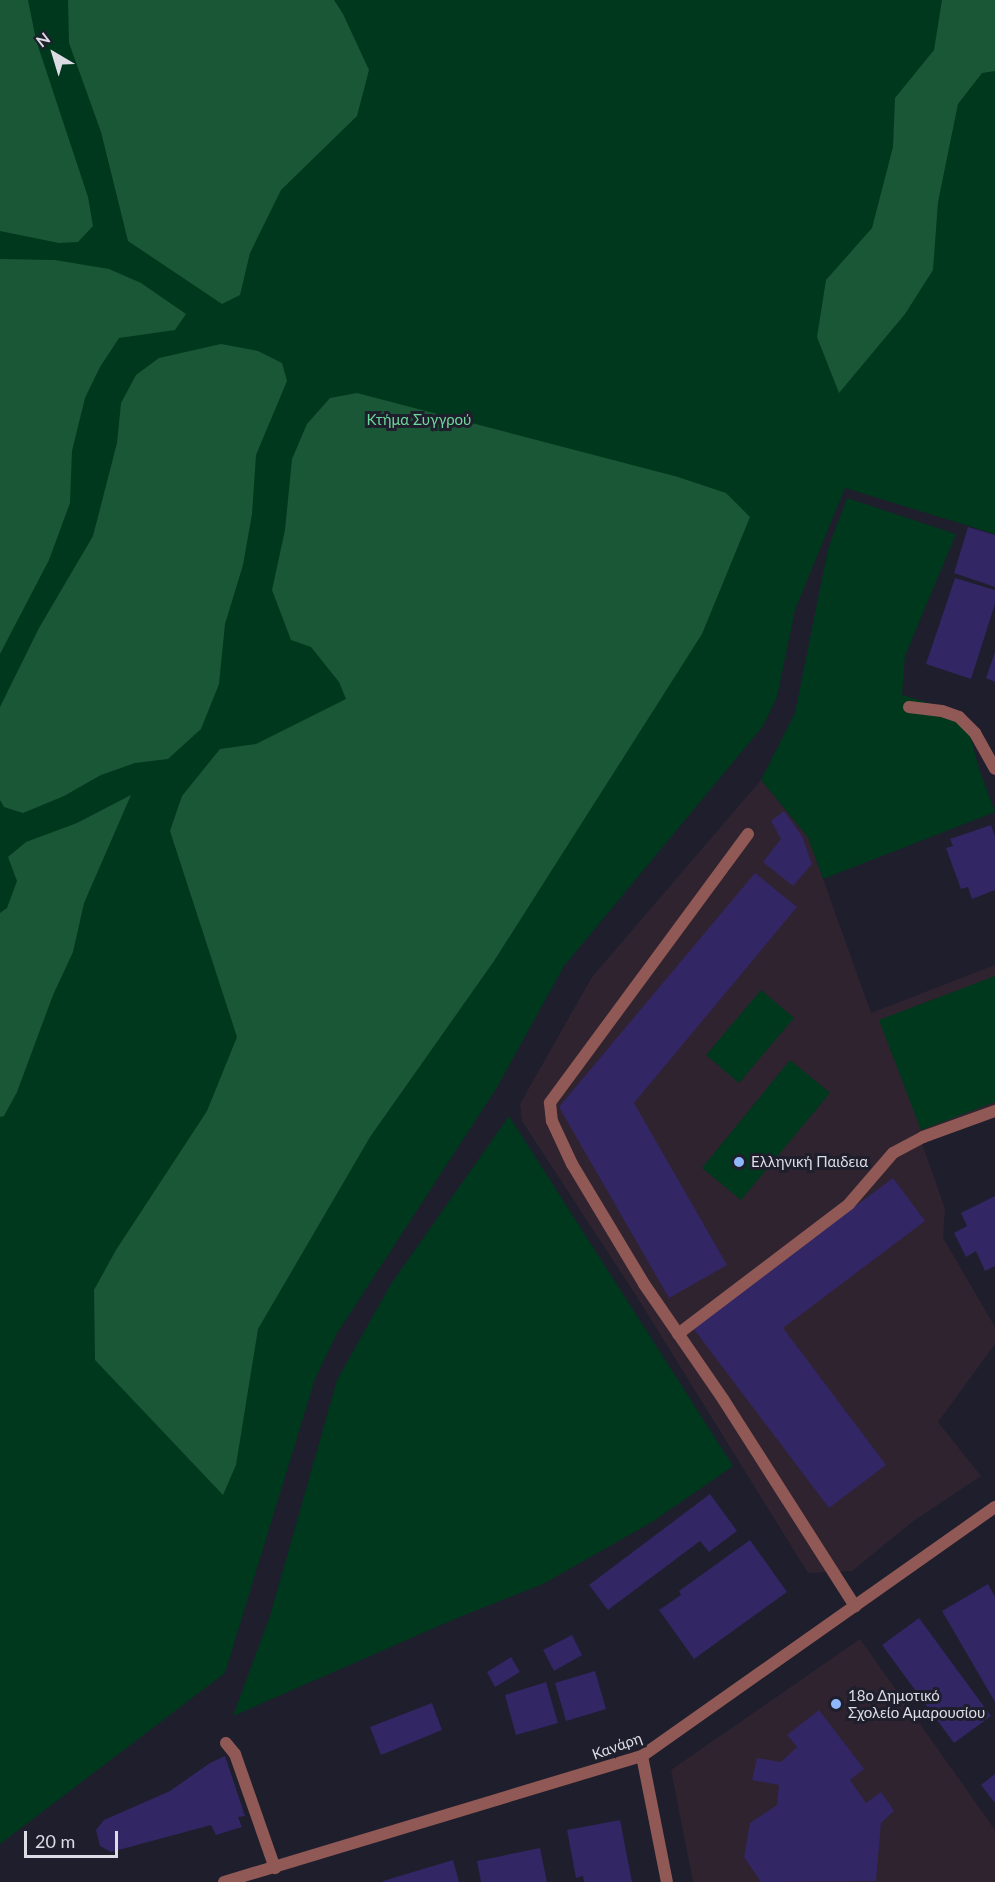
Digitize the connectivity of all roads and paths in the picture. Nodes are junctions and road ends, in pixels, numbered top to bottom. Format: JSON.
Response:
{"nodes":[{"id":1,"x":909,"y":707,"type":"dead end"},
{"id":2,"x":995,"y":769,"type":"edge"},
{"id":3,"x":748,"y":834,"type":"dead end"},
{"id":4,"x":995,"y":1111,"type":"edge"},
{"id":5,"x":678,"y":1334,"type":"junction"},
{"id":6,"x":995,"y":1507,"type":"edge"},
{"id":7,"x":855,"y":1606,"type":"junction"},
{"id":8,"x":226,"y":1743,"type":"dead end"},
{"id":9,"x":642,"y":1756,"type":"junction"},
{"id":10,"x":274,"y":1868,"type":"junction"},
{"id":11,"x":224,"y":1882,"type":"edge"},
{"id":12,"x":667,"y":1882,"type":"edge"}],
"edges":[{"from":1,"to":2,"type":"street"},
{"from":3,"to":5,"type":"street"},
{"from":4,"to":5,"type":"street"},
{"from":5,"to":7,"type":"street"},
{"from":6,"to":7,"type":"street","name":"Κανάρη"},
{"from":7,"to":9,"type":"street","name":"Κανάρη"},
{"from":8,"to":10,"type":"street"},
{"from":9,"to":10,"type":"street","name":"Κανάρη"},
{"from":9,"to":12,"type":"street"},
{"from":10,"to":11,"type":"street","name":"Κανάρη"}]}
